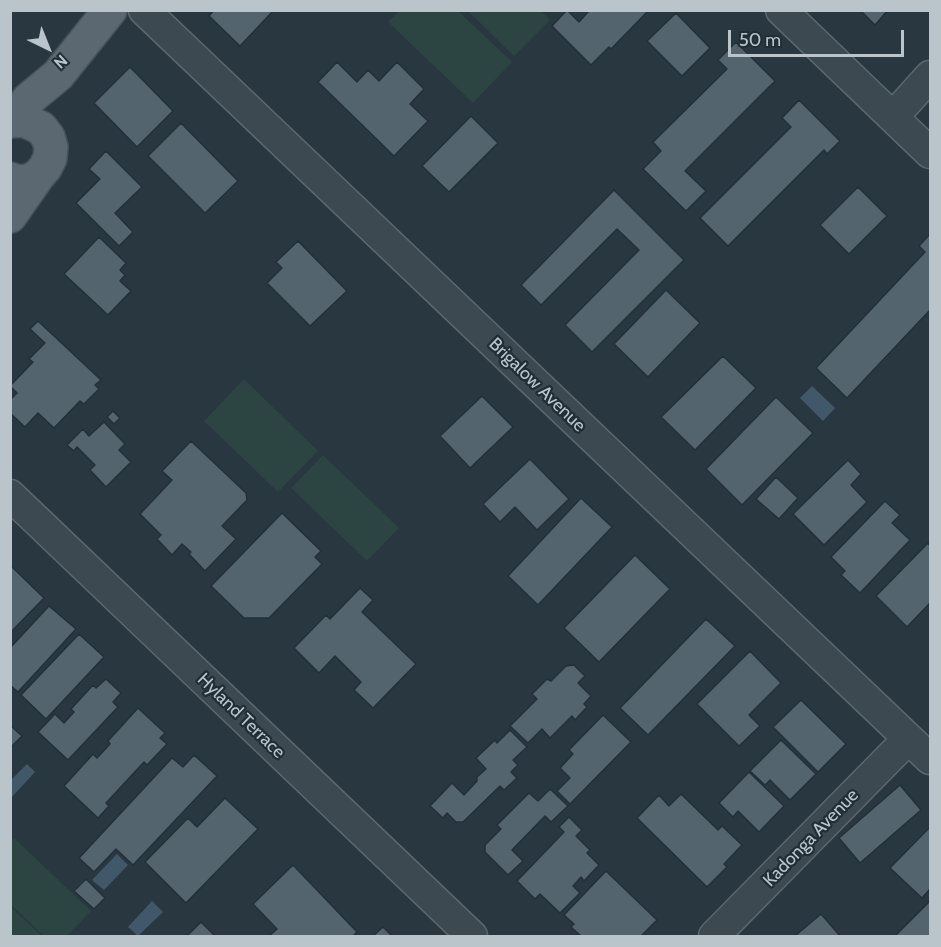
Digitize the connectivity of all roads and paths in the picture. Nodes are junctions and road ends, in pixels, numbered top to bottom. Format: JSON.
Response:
{"nodes":[{"id":1,"x":110,"y":10,"type":"edge"},
{"id":2,"x":144,"y":10,"type":"edge"},
{"id":3,"x":781,"y":10,"type":"edge"},
{"id":4,"x":58,"y":75,"type":"junction"},
{"id":5,"x":930,"y":76,"type":"edge"},
{"id":6,"x":893,"y":117,"type":"junction"},
{"id":7,"x":12,"y":120,"type":"edge"},
{"id":8,"x":45,"y":133,"type":"junction"},
{"id":9,"x":930,"y":153,"type":"edge"},
{"id":10,"x":24,"y":177,"type":"edge"},
{"id":11,"x":10,"y":216,"type":"edge"},
{"id":12,"x":10,"y":495,"type":"edge"},
{"id":13,"x":908,"y":739,"type":"junction"},
{"id":14,"x":930,"y":759,"type":"edge"},
{"id":15,"x":472,"y":936,"type":"edge"},
{"id":16,"x":714,"y":936,"type":"edge"}],
"edges":[{"from":1,"to":4,"type":"main road"},
{"from":2,"to":13,"type":"street","name":"Brigalow Avenue"},
{"from":3,"to":6,"type":"street"},
{"from":4,"to":7,"type":"main road"},
{"from":4,"to":8,"type":"main road"},
{"from":5,"to":6,"type":"street"},
{"from":6,"to":9,"type":"street"},
{"from":7,"to":8,"type":"main road"},
{"from":8,"to":10,"type":"main road"},
{"from":10,"to":11,"type":"main road"},
{"from":12,"to":15,"type":"street","name":"Hyland Terrace"},
{"from":13,"to":14,"type":"street","name":"Brigalow Avenue"},
{"from":13,"to":16,"type":"street","name":"Kadonga Avenue"}]}
